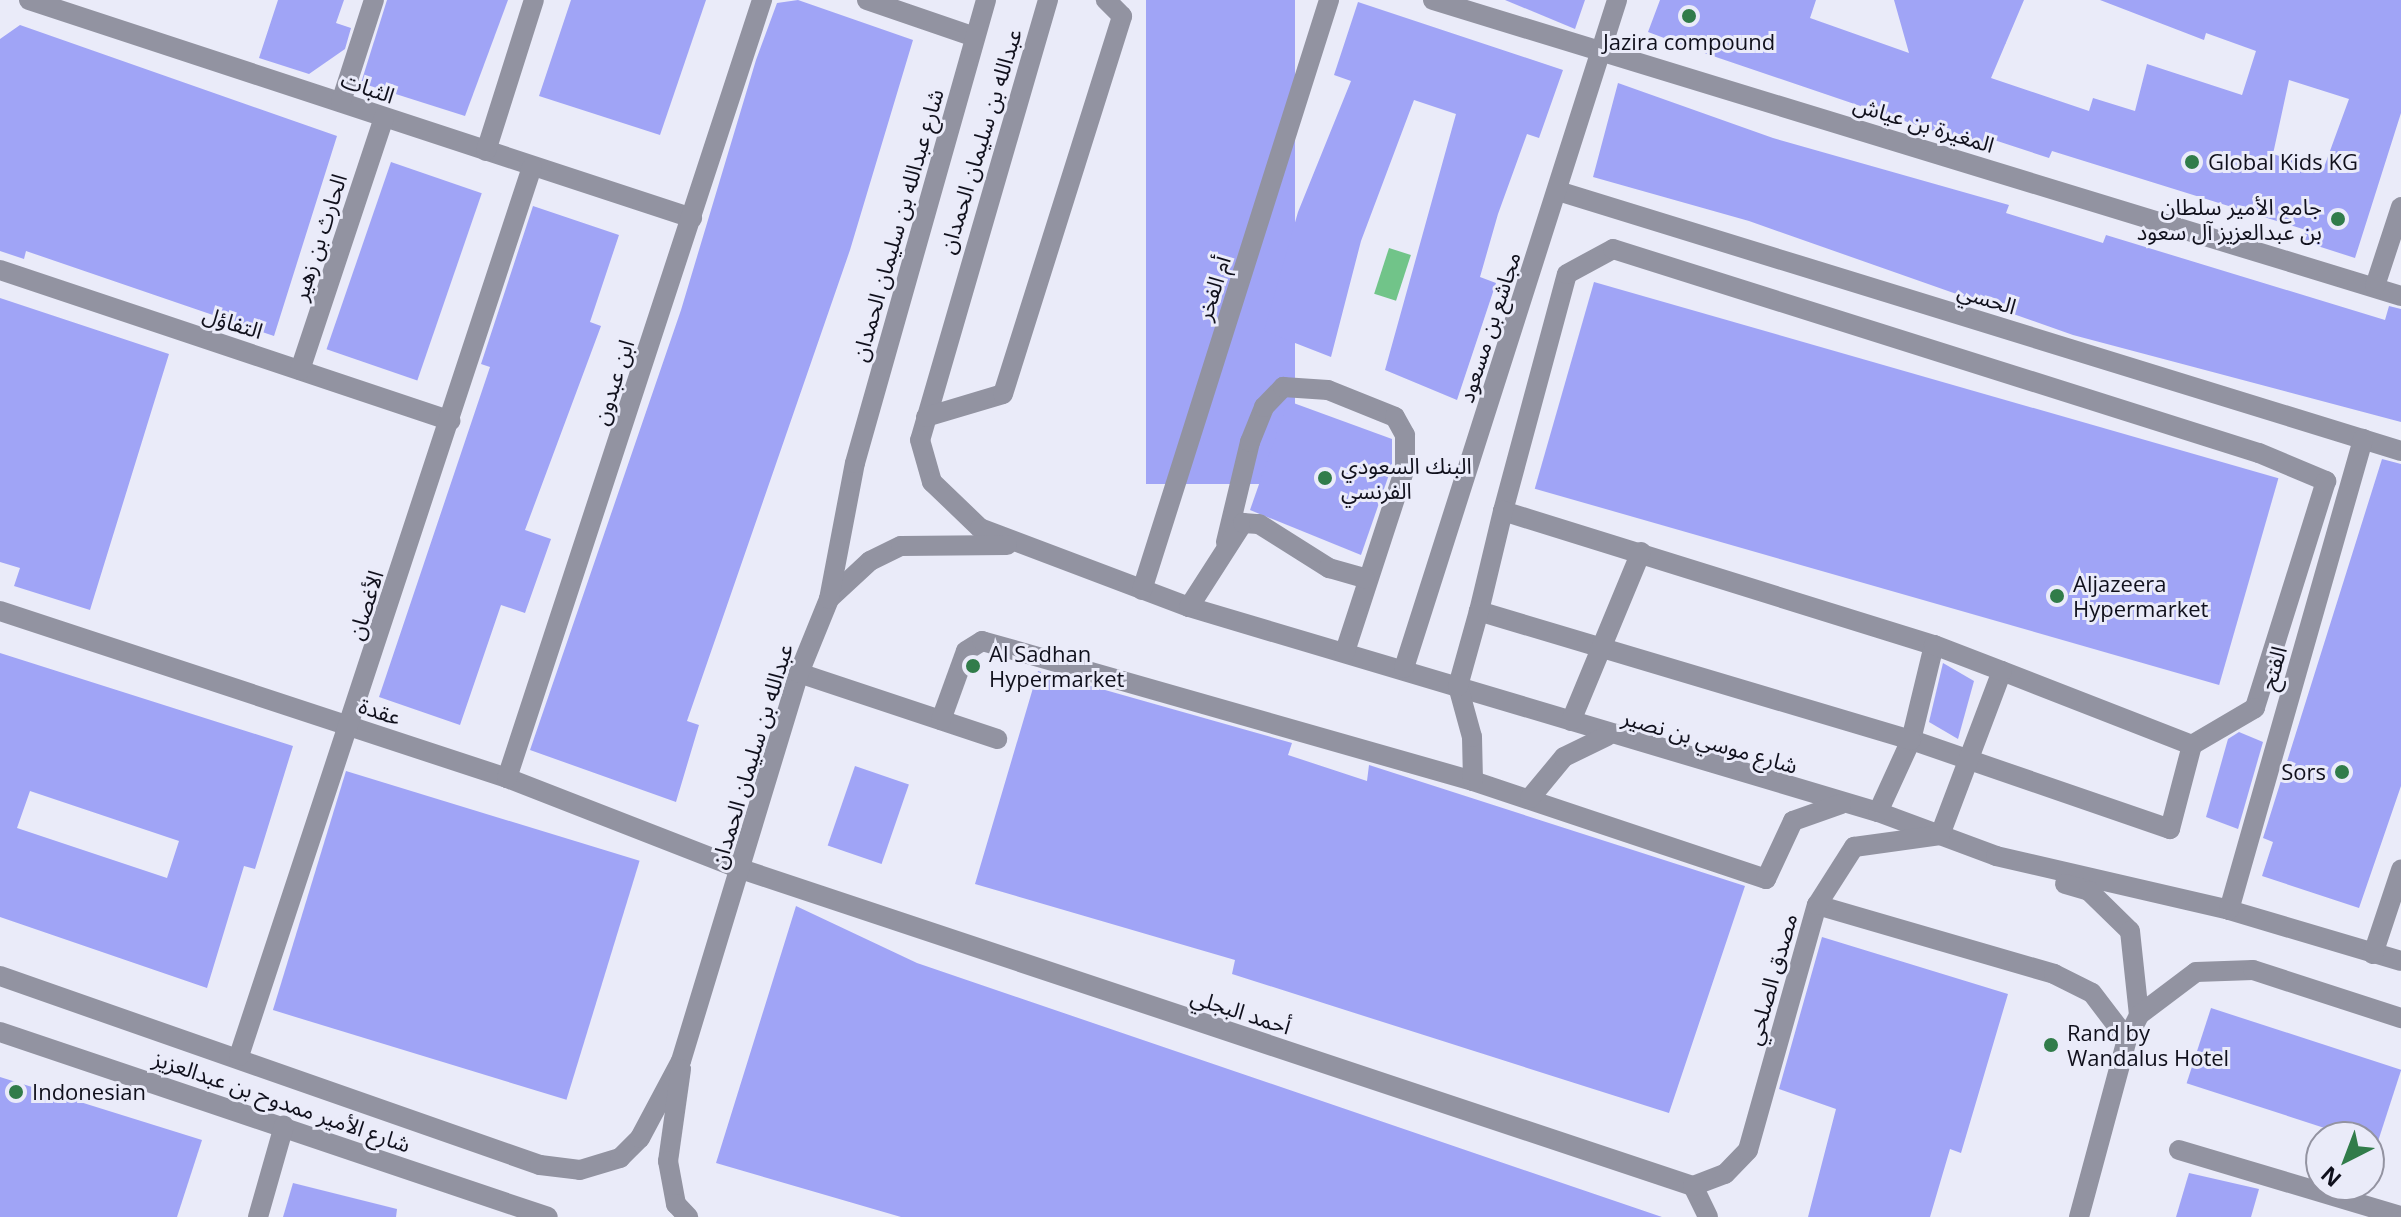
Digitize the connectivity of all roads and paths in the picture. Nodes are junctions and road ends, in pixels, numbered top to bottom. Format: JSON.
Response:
{"nodes":[{"id":1,"x":29,"y":0,"type":"edge"},
{"id":2,"x":374,"y":0,"type":"edge"},
{"id":3,"x":534,"y":0,"type":"edge"},
{"id":4,"x":762,"y":0,"type":"edge"},
{"id":5,"x":867,"y":0,"type":"edge"},
{"id":6,"x":986,"y":0,"type":"edge"},
{"id":7,"x":1048,"y":0,"type":"edge"},
{"id":8,"x":1106,"y":0,"type":"edge"},
{"id":9,"x":1329,"y":0,"type":"edge"},
{"id":10,"x":1433,"y":0,"type":"edge"},
{"id":11,"x":1617,"y":0,"type":"edge"},
{"id":12,"x":975,"y":37,"type":"junction"},
{"id":13,"x":1601,"y":52,"type":"junction"},
{"id":14,"x":341,"y":102,"type":"junction"},
{"id":15,"x":384,"y":118,"type":"junction"},
{"id":16,"x":486,"y":151,"type":"junction"},
{"id":17,"x":532,"y":167,"type":"junction"},
{"id":18,"x":1558,"y":191,"type":"junction"},
{"id":19,"x":2401,"y":207,"type":"edge"},
{"id":20,"x":692,"y":218,"type":"junction"},
{"id":21,"x":0,"y":270,"type":"edge"},
{"id":22,"x":2375,"y":286,"type":"junction"},
{"id":23,"x":2401,"y":296,"type":"edge"},
{"id":24,"x":300,"y":370,"type":"junction"},
{"id":25,"x":926,"y":417,"type":"junction"},
{"id":26,"x":450,"y":421,"type":"junction"},
{"id":27,"x":2363,"y":439,"type":"junction"},
{"id":28,"x":2401,"y":451,"type":"edge"},
{"id":29,"x":855,"y":463,"type":"joint"},
{"id":30,"x":1503,"y":511,"type":"junction"},
{"id":31,"x":1226,"y":542,"type":"junction"},
{"id":32,"x":1011,"y":545,"type":"junction"},
{"id":33,"x":1641,"y":552,"type":"junction"},
{"id":34,"x":1365,"y":578,"type":"junction"},
{"id":35,"x":1142,"y":590,"type":"junction"},
{"id":36,"x":829,"y":599,"type":"junction"},
{"id":37,"x":1189,"y":607,"type":"junction"},
{"id":38,"x":0,"y":611,"type":"edge"},
{"id":39,"x":1479,"y":611,"type":"junction"},
{"id":40,"x":1600,"y":644,"type":"junction"},
{"id":41,"x":1934,"y":645,"type":"junction"},
{"id":42,"x":1345,"y":652,"type":"junction"},
{"id":43,"x":1404,"y":668,"type":"junction"},
{"id":44,"x":2002,"y":671,"type":"junction"},
{"id":45,"x":799,"y":673,"type":"junction"},
{"id":46,"x":1458,"y":686,"type":"junction"},
{"id":47,"x":941,"y":720,"type":"junction"},
{"id":48,"x":1571,"y":721,"type":"junction"},
{"id":49,"x":350,"y":727,"type":"junction"},
{"id":50,"x":1607,"y":736,"type":"junction"},
{"id":51,"x":997,"y":739,"type":"dead end"},
{"id":52,"x":1911,"y":740,"type":"junction"},
{"id":53,"x":2192,"y":745,"type":"junction"},
{"id":54,"x":1971,"y":758,"type":"junction"},
{"id":55,"x":507,"y":778,"type":"junction"},
{"id":56,"x":1473,"y":781,"type":"junction"},
{"id":57,"x":1530,"y":798,"type":"junction"},
{"id":58,"x":1841,"y":804,"type":"junction"},
{"id":59,"x":1878,"y":812,"type":"junction"},
{"id":60,"x":1940,"y":835,"type":"junction"},
{"id":61,"x":1996,"y":856,"type":"junction"},
{"id":62,"x":741,"y":869,"type":"junction"},
{"id":63,"x":2401,"y":870,"type":"edge"},
{"id":64,"x":1817,"y":905,"type":"junction"},
{"id":65,"x":2229,"y":910,"type":"junction"},
{"id":66,"x":2373,"y":954,"type":"junction"},
{"id":67,"x":2401,"y":961,"type":"edge"},
{"id":68,"x":0,"y":976,"type":"edge"},
{"id":69,"x":2139,"y":1015,"type":"junction"},
{"id":70,"x":2401,"y":1018,"type":"edge"},
{"id":71,"x":0,"y":1032,"type":"edge"},
{"id":72,"x":2127,"y":1039,"type":"junction"},
{"id":73,"x":239,"y":1056,"type":"junction"},
{"id":74,"x":681,"y":1061,"type":"junction"},
{"id":75,"x":284,"y":1126,"type":"junction"},
{"id":76,"x":2179,"y":1150,"type":"dead end"},
{"id":77,"x":1693,"y":1186,"type":"junction"},
{"id":78,"x":2401,"y":1216,"type":"edge"},
{"id":79,"x":258,"y":1217,"type":"edge"},
{"id":80,"x":548,"y":1217,"type":"edge"},
{"id":81,"x":688,"y":1217,"type":"edge"},
{"id":82,"x":1708,"y":1217,"type":"edge"},
{"id":83,"x":2079,"y":1217,"type":"edge"}],
"edges":[{"from":1,"to":14,"type":"street","name":"الثبات"},
{"from":2,"to":14,"type":"street"},
{"from":3,"to":16,"type":"street"},
{"from":4,"to":20,"type":"street","name":"ابن عبدون"},
{"from":5,"to":12,"type":"street"},
{"from":6,"to":12,"type":"street","name":"شارع عبدالله بن سليمان الحمدان"},
{"from":7,"to":25,"type":"street","name":"عبدالله بن سليمان الحمدان"},
{"from":8,"to":25,"type":"street"},
{"from":9,"to":35,"type":"street","name":"أم الفخر"},
{"from":10,"to":13,"type":"street","name":"المغيرة بن عياش"},
{"from":11,"to":13,"type":"street","name":"مجاشع بن مسعود"},
{"from":12,"to":29,"type":"street","name":"شارع عبدالله بن سليمان الحمدان"},
{"from":13,"to":18,"type":"street","name":"مجاشع بن مسعود"},
{"from":13,"to":22,"type":"street","name":"المغيرة بن عياش"},
{"from":14,"to":15,"type":"street","name":"الثبات"},
{"from":15,"to":16,"type":"street","name":"الثبات"},
{"from":15,"to":24,"type":"street","name":"الحارث بن زهير"},
{"from":16,"to":17,"type":"street","name":"الثبات"},
{"from":17,"to":20,"type":"street","name":"الثبات"},
{"from":17,"to":26,"type":"street","name":"الأغصان"},
{"from":18,"to":27,"type":"street","name":"الحسي"},
{"from":18,"to":43,"type":"street","name":"مجاشع بن مسعود"},
{"from":19,"to":22,"type":"street"},
{"from":20,"to":55,"type":"street","name":"ابن عبدون"},
{"from":21,"to":24,"type":"street","name":"التفاؤل"},
{"from":22,"to":23,"type":"street","name":"المغيرة بن عياش"},
{"from":24,"to":26,"type":"street","name":"التفاؤل"},
{"from":25,"to":32,"type":"street","name":"عبدالله بن سليمان الحمدان"},
{"from":26,"to":49,"type":"street","name":"الأغصان"},
{"from":27,"to":28,"type":"street","name":"الحسي"},
{"from":27,"to":65,"type":"street","name":"الفتح"},
{"from":29,"to":36,"type":"street","name":"عبدالله بن سليمان الحمدان"},
{"from":30,"to":33,"type":"street"},
{"from":30,"to":39,"type":"street"},
{"from":30,"to":53,"type":"street"},
{"from":31,"to":34,"type":"street"},
{"from":31,"to":34,"type":"street"},
{"from":31,"to":37,"type":"street"},
{"from":32,"to":35,"type":"street","name":"شارع موسي بن نصير"},
{"from":32,"to":36,"type":"street"},
{"from":33,"to":40,"type":"street"},
{"from":33,"to":41,"type":"street"},
{"from":34,"to":42,"type":"street"},
{"from":35,"to":37,"type":"street","name":"شارع موسي بن نصير"},
{"from":36,"to":45,"type":"street","name":"عبدالله بن سليمان الحمدان"},
{"from":37,"to":42,"type":"street","name":"شارع موسي بن نصير"},
{"from":38,"to":49,"type":"street","name":"عقدة"},
{"from":39,"to":40,"type":"street"},
{"from":39,"to":46,"type":"street"},
{"from":40,"to":48,"type":"street"},
{"from":40,"to":52,"type":"street"},
{"from":41,"to":44,"type":"street"},
{"from":41,"to":52,"type":"street"},
{"from":42,"to":43,"type":"street","name":"شارع موسي بن نصير"},
{"from":43,"to":46,"type":"street","name":"شارع موسي بن نصير"},
{"from":44,"to":53,"type":"street"},
{"from":44,"to":54,"type":"street"},
{"from":45,"to":47,"type":"street"},
{"from":45,"to":62,"type":"street","name":"عبدالله بن سليمان الحمدان"},
{"from":46,"to":48,"type":"street","name":"شارع موسي بن نصير"},
{"from":46,"to":56,"type":"street"},
{"from":47,"to":51,"type":"street"},
{"from":47,"to":56,"type":"street"},
{"from":48,"to":50,"type":"street","name":"شارع موسي بن نصير"},
{"from":49,"to":55,"type":"street","name":"عقدة"},
{"from":49,"to":73,"type":"street","name":"الأغصان"},
{"from":50,"to":57,"type":"street"},
{"from":50,"to":58,"type":"street","name":"شارع موسي بن نصير"},
{"from":52,"to":54,"type":"street"},
{"from":52,"to":59,"type":"street"},
{"from":53,"to":54,"type":"street"},
{"from":54,"to":60,"type":"street"},
{"from":55,"to":62,"type":"street","name":"عقدة"},
{"from":56,"to":57,"type":"street"},
{"from":57,"to":58,"type":"street"},
{"from":58,"to":59,"type":"street","name":"شارع موسي بن نصير"},
{"from":59,"to":60,"type":"street","name":"شارع موسي بن نصير"},
{"from":60,"to":61,"type":"street","name":"شارع موسي بن نصير"},
{"from":60,"to":64,"type":"street","name":"مصدق الصلحي"},
{"from":61,"to":65,"type":"street","name":"شارع موسي بن نصير"},
{"from":61,"to":69,"type":"street"},
{"from":62,"to":74,"type":"street","name":"عبدالله بن سليمان الحمدان"},
{"from":62,"to":77,"type":"street","name":"أحمد البجلي"},
{"from":63,"to":66,"type":"street"},
{"from":64,"to":72,"type":"street"},
{"from":64,"to":77,"type":"street","name":"مصدق الصلحي"},
{"from":65,"to":66,"type":"street","name":"شارع موسي بن نصير"},
{"from":66,"to":67,"type":"street","name":"شارع موسي بن نصير"},
{"from":68,"to":73,"type":"street","name":"شارع الأمير ممدوح بن عبدالعزيز"},
{"from":69,"to":70,"type":"street"},
{"from":69,"to":72,"type":"street"},
{"from":71,"to":75,"type":"street","name":"شارع الأمير ممدوح بن عبدالعزيز"},
{"from":72,"to":83,"type":"street"},
{"from":73,"to":74,"type":"street","name":"شارع الأمير ممدوح بن عبدالعزيز"},
{"from":74,"to":81,"type":"street"},
{"from":75,"to":79,"type":"street"},
{"from":75,"to":80,"type":"street","name":"شارع الأمير ممدوح بن عبدالعزيز"},
{"from":76,"to":78,"type":"street"},
{"from":77,"to":82,"type":"street"}]}
